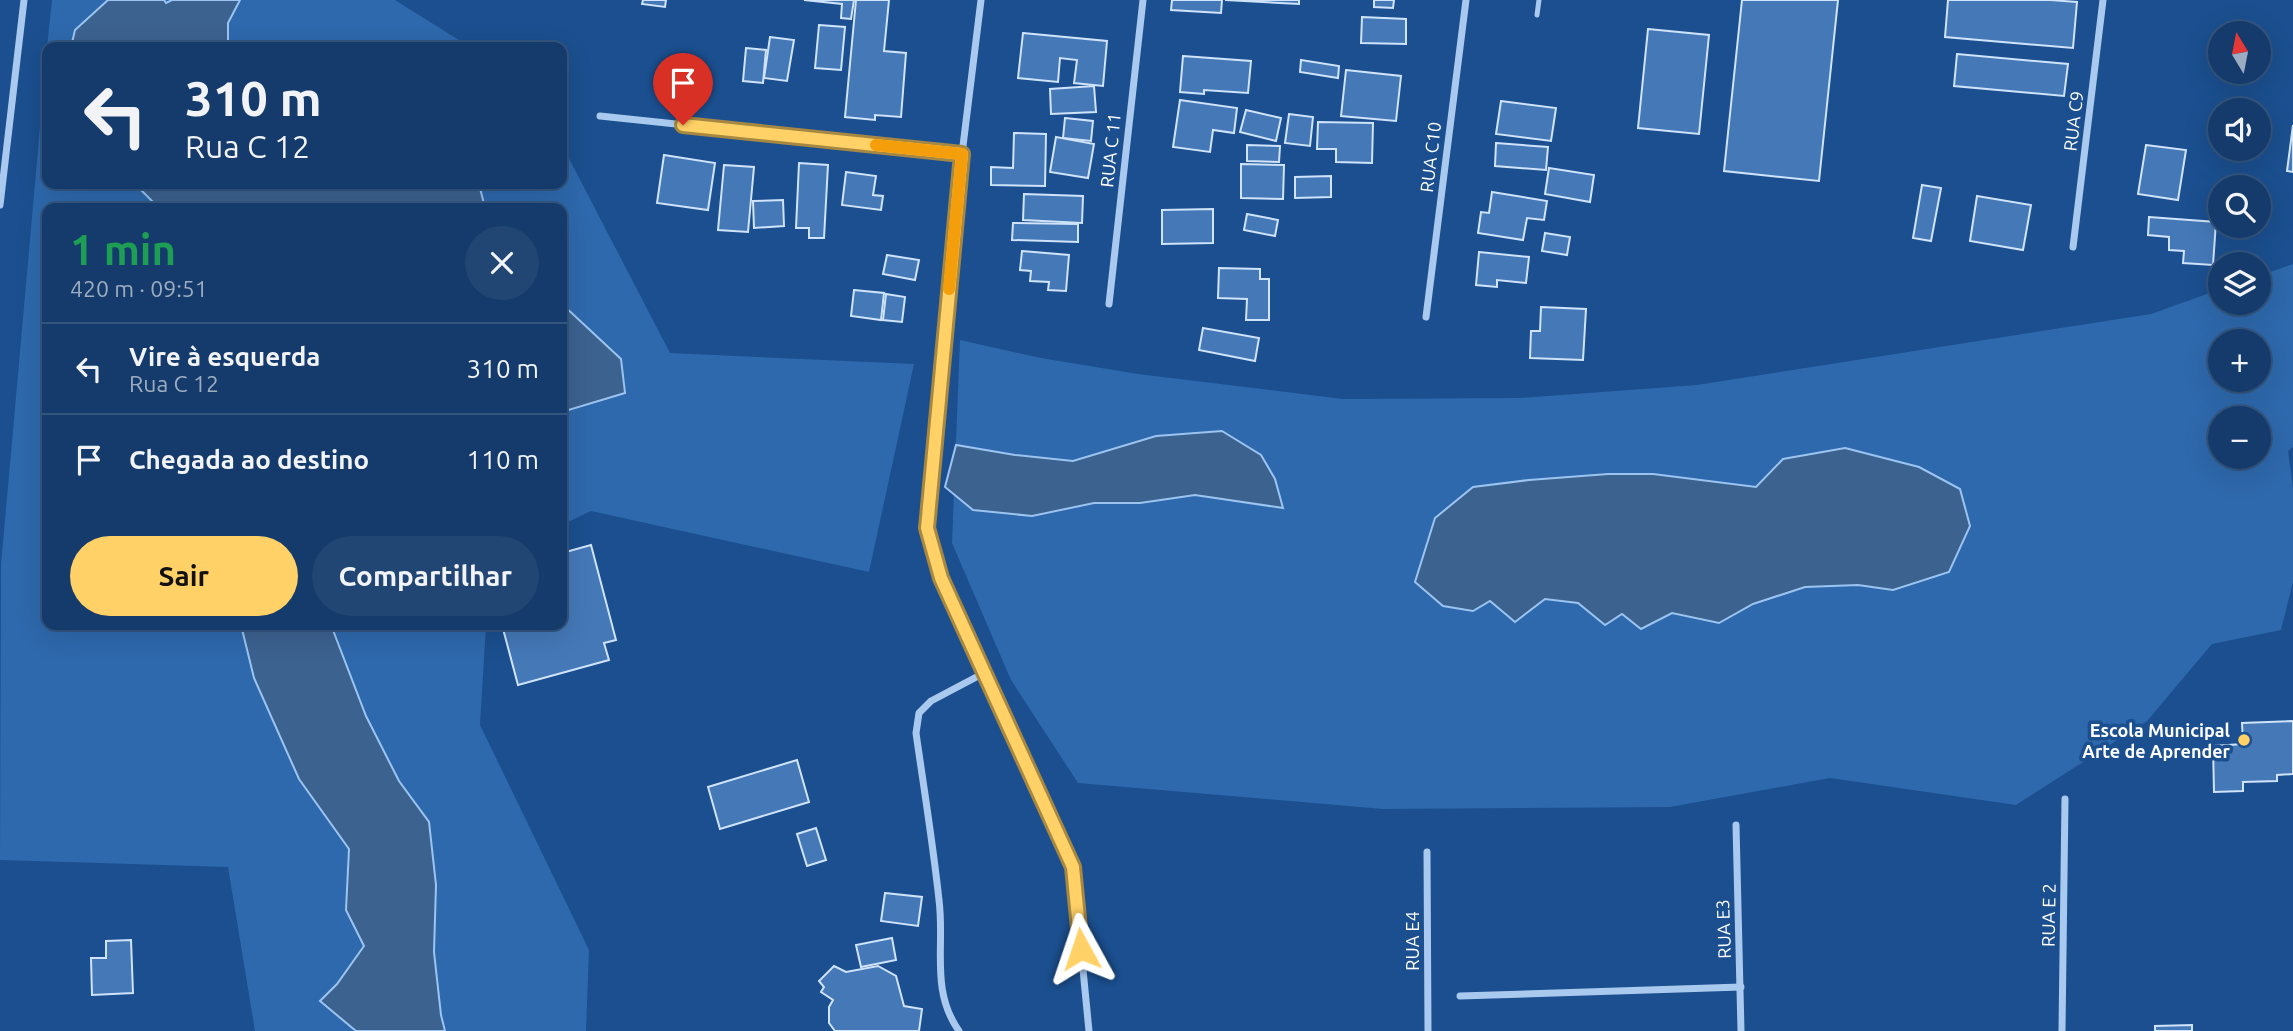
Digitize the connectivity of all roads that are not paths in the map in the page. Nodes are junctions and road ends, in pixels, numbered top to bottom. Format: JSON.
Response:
{"nodes":[{"id":1,"x":24,"y":0,"type":"edge"},
{"id":2,"x":981,"y":0,"type":"edge"},
{"id":3,"x":1143,"y":0,"type":"edge"},
{"id":4,"x":1465,"y":0,"type":"edge"},
{"id":5,"x":1539,"y":0,"type":"edge"},
{"id":6,"x":2104,"y":0,"type":"edge"},
{"id":7,"x":1537,"y":15,"type":"dead end"},
{"id":8,"x":600,"y":116,"type":"dead end"},
{"id":9,"x":962,"y":154,"type":"junction"},
{"id":10,"x":0,"y":205,"type":"edge"},
{"id":11,"x":2073,"y":247,"type":"dead end"},
{"id":12,"x":1108,"y":304,"type":"dead end"},
{"id":13,"x":1426,"y":317,"type":"dead end"},
{"id":14,"x":984,"y":673,"type":"junction"},
{"id":15,"x":2065,"y":799,"type":"dead end"},
{"id":16,"x":1736,"y":825,"type":"dead end"},
{"id":17,"x":1427,"y":852,"type":"dead end"},
{"id":18,"x":1741,"y":987,"type":"junction"},
{"id":19,"x":1460,"y":996,"type":"dead end"},
{"id":20,"x":959,"y":1031,"type":"edge"},
{"id":21,"x":1089,"y":1031,"type":"edge"},
{"id":22,"x":1428,"y":1031,"type":"edge"},
{"id":23,"x":1741,"y":1031,"type":"edge"},
{"id":24,"x":2062,"y":1031,"type":"edge"}],
"edges":[{"from":1,"to":10,"type":"street"},
{"from":2,"to":9,"type":"street"},
{"from":3,"to":12,"type":"street","name":"RUA C 11"},
{"from":4,"to":13,"type":"street","name":"RUA C10"},
{"from":5,"to":7,"type":"lane"},
{"from":6,"to":11,"type":"street","name":"RUA C9"},
{"from":8,"to":9,"type":"street"},
{"from":9,"to":14,"type":"street"},
{"from":14,"to":20,"type":"street"},
{"from":14,"to":21,"type":"street"},
{"from":15,"to":24,"type":"street","name":"RUA E 2"},
{"from":16,"to":18,"type":"street","name":"RUA E3"},
{"from":17,"to":22,"type":"street","name":"RUA E4"},
{"from":18,"to":19,"type":"street"},
{"from":18,"to":23,"type":"street","name":"RUA E3"}]}
